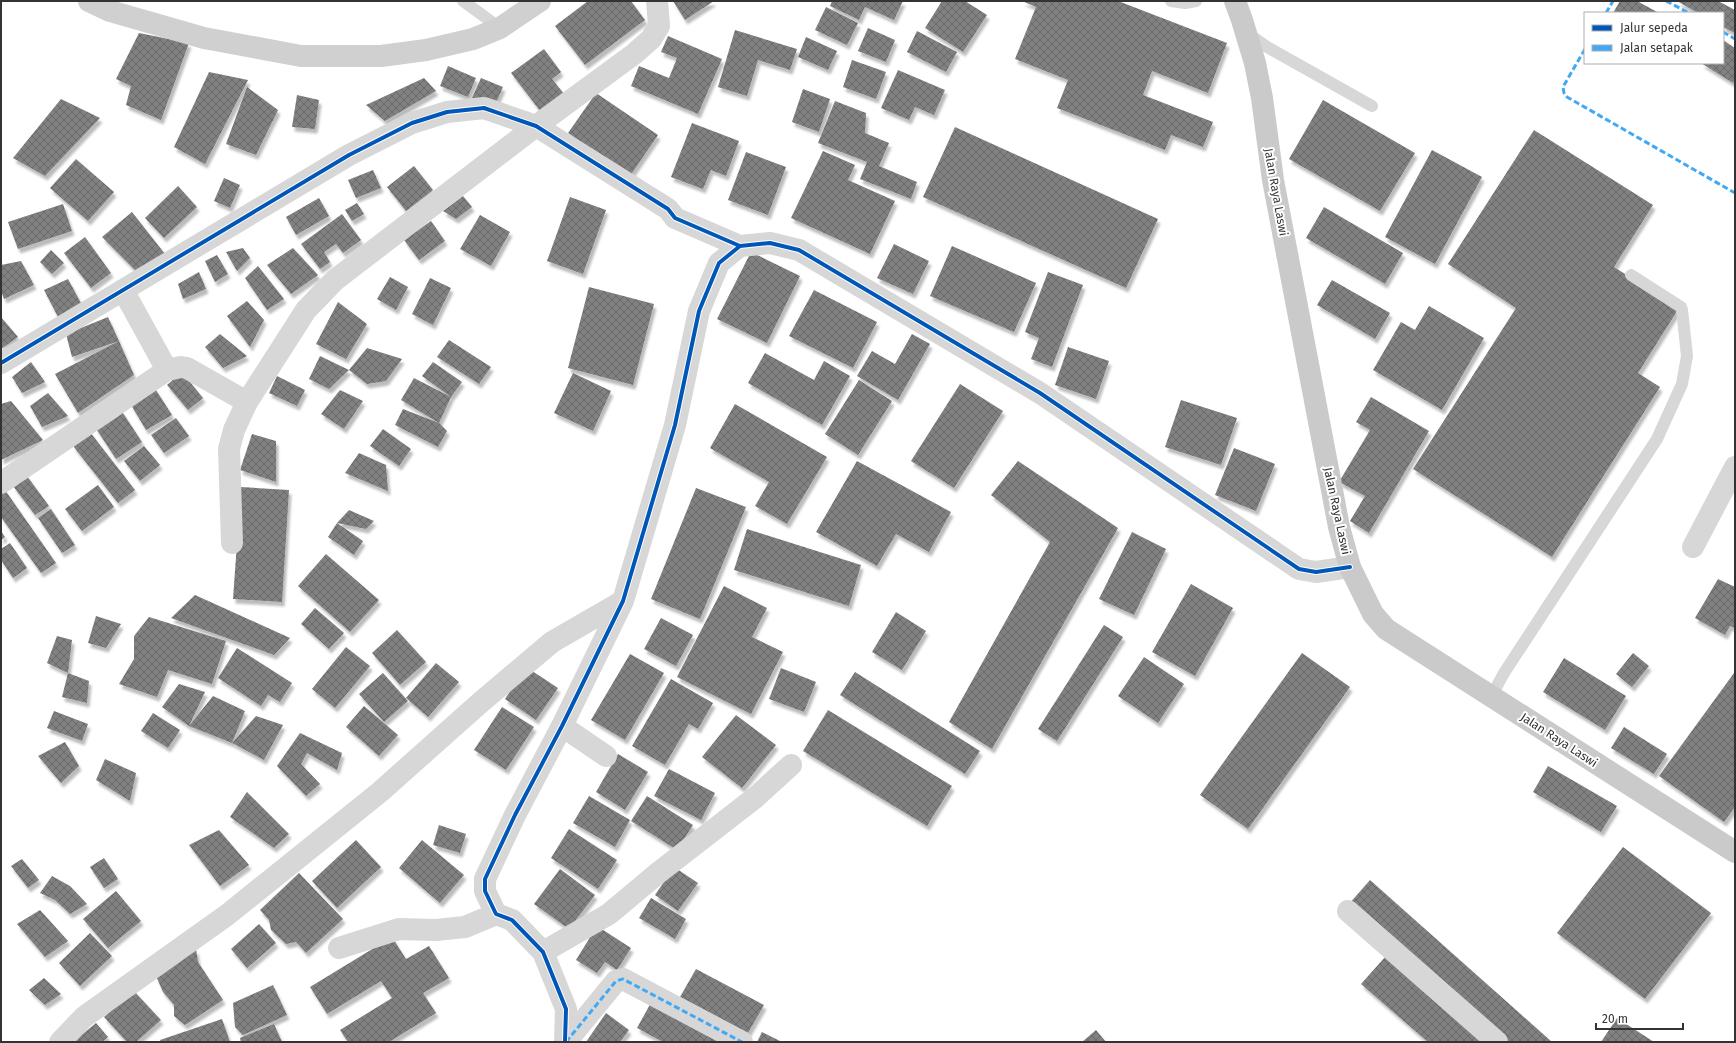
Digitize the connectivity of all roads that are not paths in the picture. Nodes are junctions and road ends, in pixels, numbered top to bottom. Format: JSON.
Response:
{"nodes":[{"id":1,"x":89,"y":1,"type":"edge"},
{"id":2,"x":463,"y":1,"type":"edge"},
{"id":3,"x":540,"y":1,"type":"edge"},
{"id":4,"x":656,"y":1,"type":"edge"},
{"id":5,"x":1171,"y":1,"type":"edge"},
{"id":6,"x":1196,"y":1,"type":"edge"},
{"id":7,"x":1235,"y":1,"type":"edge"},
{"id":8,"x":500,"y":28,"type":"junction"},
{"id":9,"x":1246,"y":32,"type":"junction"},
{"id":10,"x":1372,"y":106,"type":"dead end"},
{"id":11,"x":536,"y":126,"type":"junction"},
{"id":12,"x":740,"y":246,"type":"junction"},
{"id":13,"x":1631,"y":275,"type":"dead end"},
{"id":14,"x":123,"y":290,"type":"junction"},
{"id":15,"x":1,"y":363,"type":"edge"},
{"id":16,"x":167,"y":370,"type":"junction"},
{"id":17,"x":248,"y":402,"type":"junction"},
{"id":18,"x":1735,"y":467,"type":"edge"},
{"id":19,"x":1,"y":483,"type":"edge"},
{"id":20,"x":232,"y":543,"type":"dead end"},
{"id":21,"x":1693,"y":547,"type":"dead end"},
{"id":22,"x":1350,"y":567,"type":"junction"},
{"id":23,"x":623,"y":601,"type":"junction"},
{"id":24,"x":1491,"y":697,"type":"junction"},
{"id":25,"x":562,"y":726,"type":"junction"},
{"id":26,"x":606,"y":756,"type":"dead end"},
{"id":27,"x":791,"y":765,"type":"dead end"},
{"id":28,"x":1735,"y":852,"type":"edge"},
{"id":29,"x":1348,"y":911,"type":"dead end"},
{"id":30,"x":496,"y":914,"type":"junction"},
{"id":31,"x":339,"y":948,"type":"dead end"},
{"id":32,"x":543,"y":952,"type":"junction"},
{"id":33,"x":60,"y":1042,"type":"edge"},
{"id":34,"x":566,"y":1042,"type":"edge"},
{"id":35,"x":742,"y":1042,"type":"edge"},
{"id":36,"x":1497,"y":1042,"type":"edge"}],
"edges":[{"from":1,"to":8,"type":"main road"},
{"from":2,"to":8,"type":"lane"},
{"from":3,"to":8,"type":"main road"},
{"from":4,"to":11,"type":"street"},
{"from":5,"to":6,"type":"lane"},
{"from":7,"to":9,"type":"main road","name":"Jalan Raya Laswi"},
{"from":9,"to":10,"type":"lane"},
{"from":9,"to":22,"type":"main road","name":"Jalan Raya Laswi"},
{"from":11,"to":12,"type":"street"},
{"from":11,"to":14,"type":"street"},
{"from":11,"to":17,"type":"street"},
{"from":12,"to":22,"type":"street"},
{"from":12,"to":23,"type":"street"},
{"from":13,"to":24,"type":"lane"},
{"from":14,"to":15,"type":"street"},
{"from":14,"to":16,"type":"street"},
{"from":16,"to":17,"type":"street"},
{"from":16,"to":19,"type":"street"},
{"from":17,"to":20,"type":"street"},
{"from":18,"to":21,"type":"street"},
{"from":22,"to":24,"type":"main road","name":"Jalan Raya Laswi"},
{"from":23,"to":25,"type":"street"},
{"from":23,"to":33,"type":"street"},
{"from":24,"to":28,"type":"main road","name":"Jalan Raya Laswi"},
{"from":25,"to":26,"type":"street"},
{"from":25,"to":30,"type":"street"},
{"from":27,"to":32,"type":"street"},
{"from":29,"to":36,"type":"street"},
{"from":30,"to":31,"type":"street"},
{"from":30,"to":32,"type":"street"},
{"from":32,"to":34,"type":"street"},
{"from":34,"to":35,"type":"street"}]}
